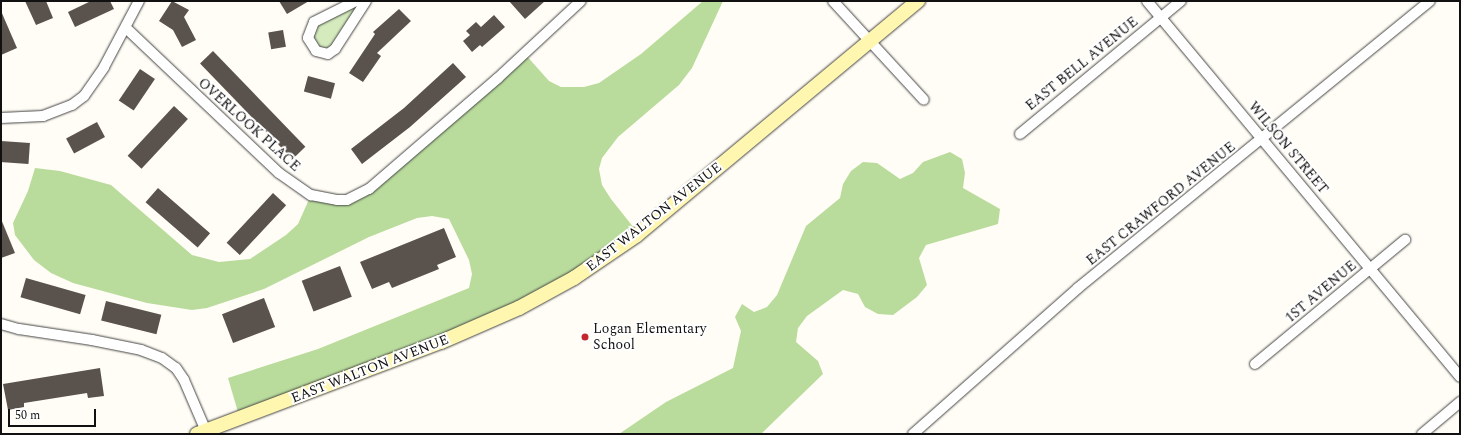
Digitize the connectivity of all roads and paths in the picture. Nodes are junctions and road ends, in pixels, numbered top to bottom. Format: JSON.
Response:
{"nodes":[{"id":1,"x":139,"y":1,"type":"edge"},
{"id":2,"x":356,"y":1,"type":"edge"},
{"id":3,"x":366,"y":1,"type":"edge"},
{"id":4,"x":581,"y":1,"type":"edge"},
{"id":5,"x":833,"y":1,"type":"edge"},
{"id":6,"x":918,"y":1,"type":"edge"},
{"id":7,"x":1147,"y":1,"type":"edge"},
{"id":8,"x":1181,"y":1,"type":"edge"},
{"id":9,"x":1430,"y":1,"type":"edge"},
{"id":10,"x":1161,"y":18,"type":"junction"},
{"id":11,"x":126,"y":28,"type":"junction"},
{"id":12,"x":868,"y":41,"type":"junction"},
{"id":13,"x":924,"y":100,"type":"dead end"},
{"id":14,"x":1,"y":118,"type":"edge"},
{"id":15,"x":1020,"y":134,"type":"dead end"},
{"id":16,"x":1263,"y":140,"type":"junction"},
{"id":17,"x":1405,"y":240,"type":"dead end"},
{"id":18,"x":1369,"y":270,"type":"junction"},
{"id":19,"x":1,"y":324,"type":"edge"},
{"id":20,"x":1255,"y":364,"type":"dead end"},
{"id":21,"x":1460,"y":377,"type":"edge"},
{"id":22,"x":1460,"y":402,"type":"edge"},
{"id":23,"x":201,"y":433,"type":"edge"},
{"id":24,"x":913,"y":434,"type":"edge"},
{"id":25,"x":1422,"y":434,"type":"edge"}],
"edges":[{"from":1,"to":11,"type":"street"},
{"from":2,"to":3,"type":"street"},
{"from":4,"to":11,"type":"street","name":"OVERLOOK PLACE"},
{"from":5,"to":12,"type":"street"},
{"from":6,"to":12,"type":"main road","name":"EAST WALTON AVENUE"},
{"from":7,"to":10,"type":"street","name":"WILSON STREET"},
{"from":8,"to":10,"type":"street","name":"EAST BELL AVENUE"},
{"from":9,"to":16,"type":"street","name":"EAST CRAWFORD AVENUE"},
{"from":10,"to":15,"type":"street","name":"EAST BELL AVENUE"},
{"from":10,"to":16,"type":"street","name":"WILSON STREET"},
{"from":11,"to":14,"type":"street"},
{"from":12,"to":13,"type":"street"},
{"from":12,"to":23,"type":"main road","name":"EAST WALTON AVENUE"},
{"from":16,"to":18,"type":"street","name":"WILSON STREET"},
{"from":16,"to":24,"type":"street","name":"EAST CRAWFORD AVENUE"},
{"from":17,"to":18,"type":"street","name":"1ST AVENUE"},
{"from":18,"to":20,"type":"street","name":"1ST AVENUE"},
{"from":18,"to":21,"type":"street","name":"WILSON STREET"},
{"from":19,"to":23,"type":"street"},
{"from":22,"to":25,"type":"street"}]}
